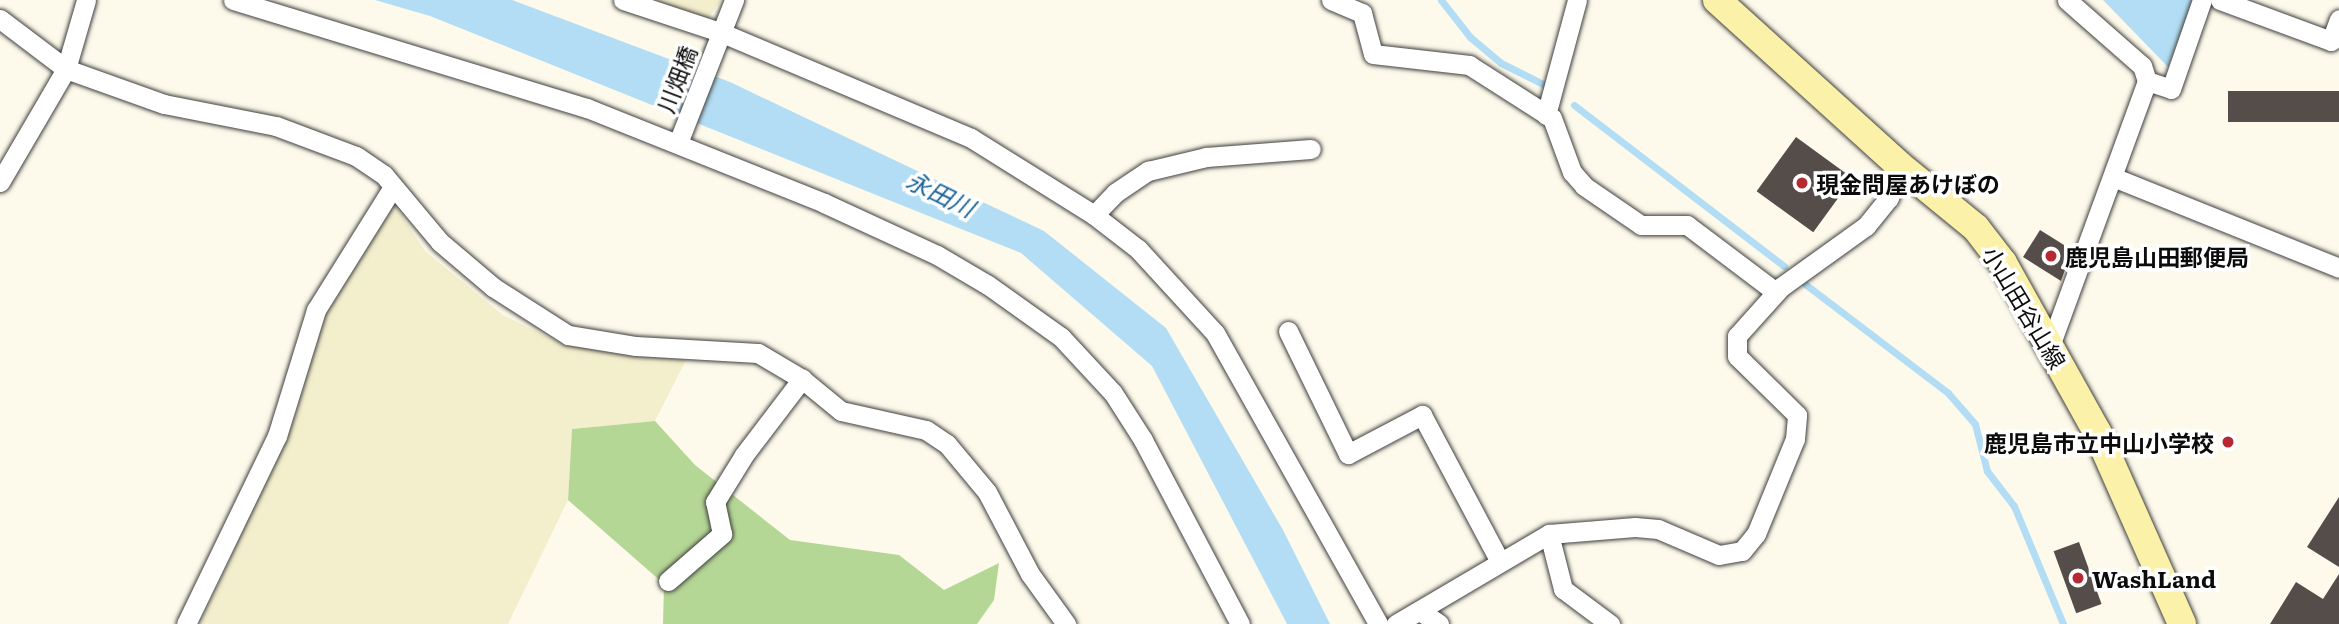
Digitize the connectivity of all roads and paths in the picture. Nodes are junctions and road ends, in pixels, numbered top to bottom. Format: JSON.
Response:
{"nodes":[{"id":1,"x":86,"y":0,"type":"edge"},
{"id":2,"x":233,"y":0,"type":"edge"},
{"id":3,"x":623,"y":0,"type":"edge"},
{"id":4,"x":734,"y":0,"type":"edge"},
{"id":5,"x":1331,"y":0,"type":"edge"},
{"id":6,"x":1577,"y":0,"type":"edge"},
{"id":7,"x":1717,"y":0,"type":"edge"},
{"id":8,"x":2067,"y":0,"type":"edge"},
{"id":9,"x":2202,"y":0,"type":"edge"},
{"id":10,"x":2220,"y":0,"type":"edge"},
{"id":11,"x":0,"y":19,"type":"edge"},
{"id":12,"x":2339,"y":19,"type":"edge"},
{"id":13,"x":720,"y":32,"type":"junction"},
{"id":14,"x":66,"y":69,"type":"junction"},
{"id":15,"x":2147,"y":81,"type":"junction"},
{"id":16,"x":1546,"y":115,"type":"junction"},
{"id":17,"x":678,"y":144,"type":"junction"},
{"id":18,"x":1311,"y":149,"type":"dead end"},
{"id":19,"x":1899,"y":165,"type":"junction"},
{"id":20,"x":2113,"y":177,"type":"junction"},
{"id":21,"x":0,"y":182,"type":"edge"},
{"id":22,"x":393,"y":187,"type":"junction"},
{"id":23,"x":1094,"y":215,"type":"junction"},
{"id":24,"x":2339,"y":268,"type":"edge"},
{"id":25,"x":1776,"y":292,"type":"junction"},
{"id":26,"x":1288,"y":331,"type":"dead end"},
{"id":27,"x":2050,"y":346,"type":"junction"},
{"id":28,"x":802,"y":379,"type":"junction"},
{"id":29,"x":1549,"y":534,"type":"junction"},
{"id":30,"x":1500,"y":562,"type":"junction"},
{"id":31,"x":668,"y":580,"type":"dead end"},
{"id":32,"x":1420,"y":611,"type":"junction"},
{"id":33,"x":186,"y":624,"type":"edge"},
{"id":34,"x":1066,"y":624,"type":"edge"},
{"id":35,"x":1240,"y":624,"type":"edge"},
{"id":36,"x":1378,"y":624,"type":"edge"},
{"id":37,"x":1396,"y":624,"type":"edge"},
{"id":38,"x":1439,"y":624,"type":"edge"},
{"id":39,"x":1610,"y":624,"type":"edge"},
{"id":40,"x":2182,"y":624,"type":"edge"}],
"edges":[{"from":1,"to":14,"type":"street"},
{"from":2,"to":17,"type":"street"},
{"from":3,"to":13,"type":"street"},
{"from":4,"to":13,"type":"street","name":"川畑橋"},
{"from":5,"to":16,"type":"street"},
{"from":6,"to":16,"type":"street"},
{"from":7,"to":19,"type":"main road","name":"小山田谷山線"},
{"from":8,"to":15,"type":"street"},
{"from":9,"to":15,"type":"street"},
{"from":10,"to":12,"type":"street"},
{"from":11,"to":14,"type":"street"},
{"from":13,"to":17,"type":"street","name":"川畑橋"},
{"from":13,"to":23,"type":"street"},
{"from":14,"to":21,"type":"street"},
{"from":14,"to":22,"type":"street"},
{"from":15,"to":20,"type":"street"},
{"from":16,"to":25,"type":"street"},
{"from":17,"to":35,"type":"street"},
{"from":18,"to":23,"type":"street"},
{"from":19,"to":25,"type":"street"},
{"from":19,"to":27,"type":"main road","name":"小山田谷山線"},
{"from":20,"to":24,"type":"street"},
{"from":20,"to":27,"type":"street"},
{"from":22,"to":28,"type":"street"},
{"from":22,"to":33,"type":"street"},
{"from":23,"to":36,"type":"street"},
{"from":25,"to":29,"type":"street"},
{"from":26,"to":30,"type":"street"},
{"from":27,"to":40,"type":"main road","name":"小山田谷山線"},
{"from":28,"to":31,"type":"street"},
{"from":28,"to":34,"type":"street"},
{"from":29,"to":30,"type":"street"},
{"from":29,"to":39,"type":"street"},
{"from":30,"to":32,"type":"street"},
{"from":32,"to":37,"type":"street"},
{"from":32,"to":38,"type":"street"}]}
